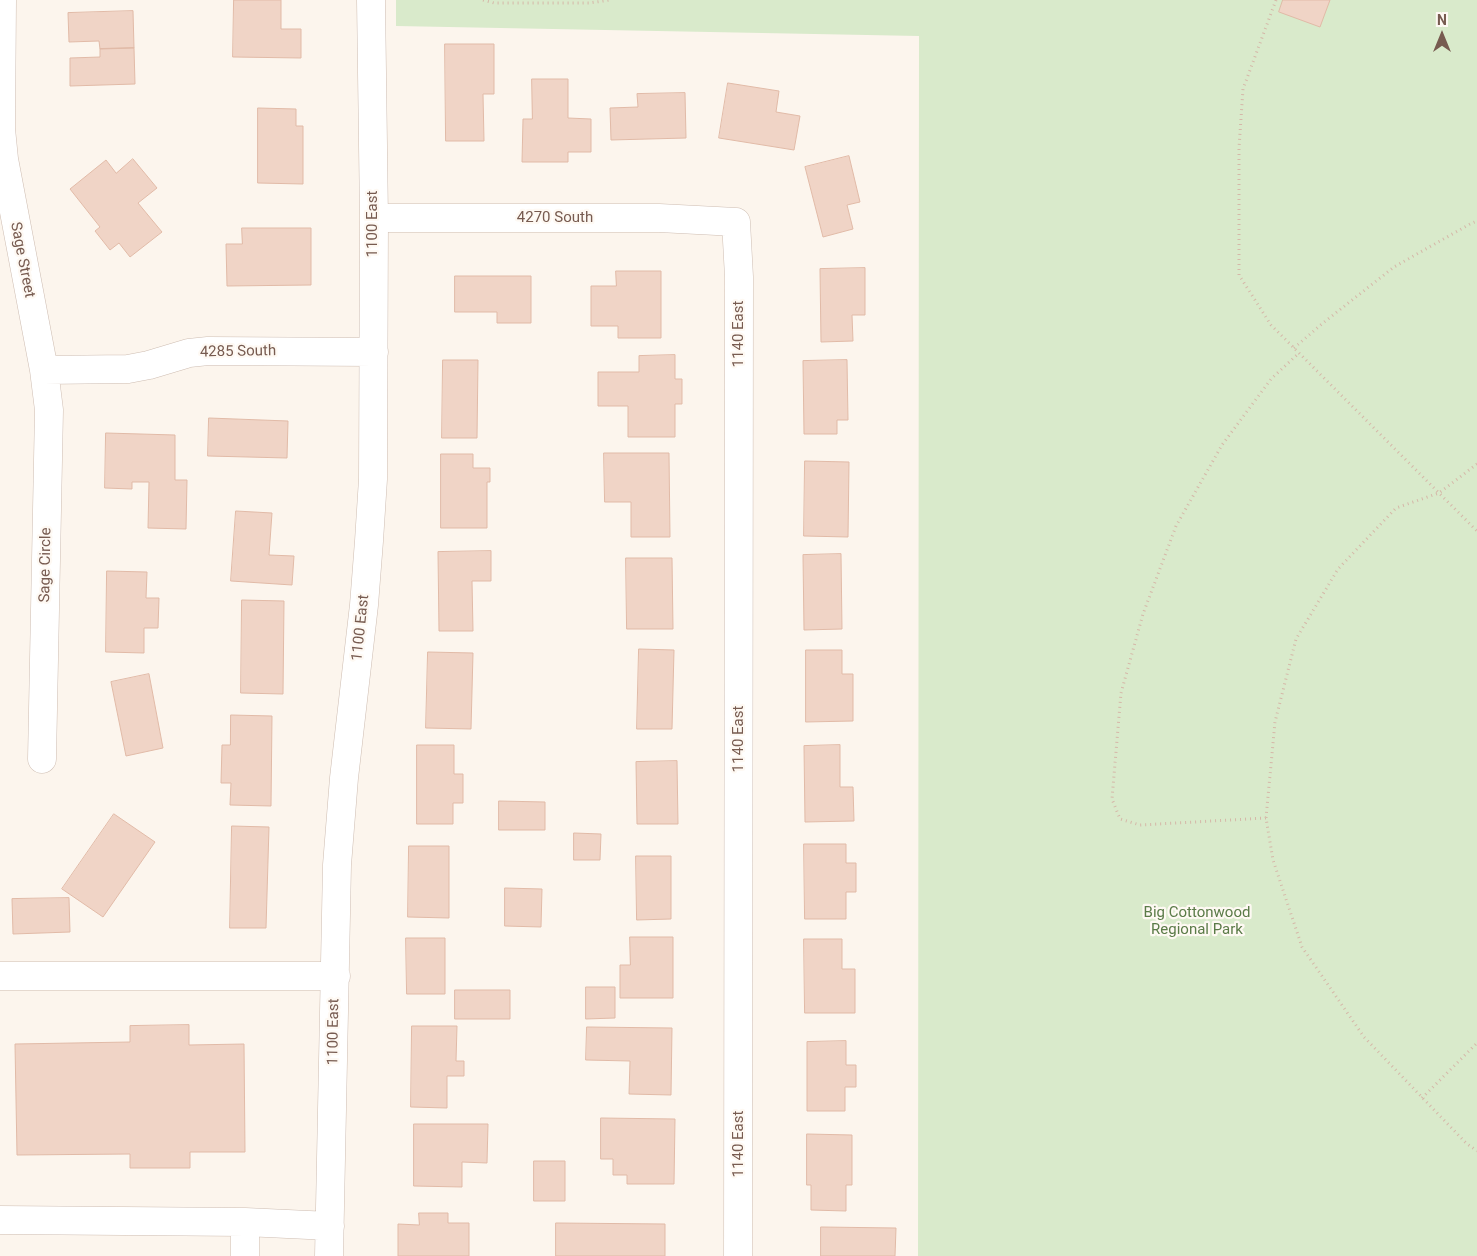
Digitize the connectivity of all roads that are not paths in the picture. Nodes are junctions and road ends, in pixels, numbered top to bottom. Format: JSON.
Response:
{"nodes":[{"id":1,"x":2,"y":0,"type":"edge"},
{"id":2,"x":371,"y":0,"type":"edge"},
{"id":3,"x":4,"y":189,"type":"edge"},
{"id":4,"x":374,"y":218,"type":"junction"},
{"id":5,"x":736,"y":222,"type":"joint"},
{"id":6,"x":374,"y":352,"type":"junction"},
{"id":7,"x":44,"y":370,"type":"junction"},
{"id":8,"x":42,"y":759,"type":"dead end"},
{"id":9,"x":0,"y":976,"type":"edge"},
{"id":10,"x":336,"y":976,"type":"junction"},
{"id":11,"x":0,"y":1220,"type":"edge"},
{"id":12,"x":245,"y":1222,"type":"junction"},
{"id":13,"x":330,"y":1226,"type":"junction"},
{"id":14,"x":245,"y":1256,"type":"edge"},
{"id":15,"x":329,"y":1256,"type":"edge"},
{"id":16,"x":738,"y":1256,"type":"edge"}],
"edges":[{"from":1,"to":3,"type":"street","name":"Sage Street"},
{"from":2,"to":4,"type":"street","name":"1100 East"},
{"from":3,"to":7,"type":"street","name":"Sage Street"},
{"from":4,"to":5,"type":"street","name":"4270 South"},
{"from":4,"to":6,"type":"street","name":"1100 East"},
{"from":5,"to":16,"type":"street","name":"1140 East"},
{"from":6,"to":7,"type":"street","name":"4285 South"},
{"from":6,"to":10,"type":"street","name":"1100 East"},
{"from":7,"to":8,"type":"street","name":"Sage Circle"},
{"from":9,"to":10,"type":"street"},
{"from":10,"to":13,"type":"street","name":"1100 East"},
{"from":11,"to":12,"type":"street"},
{"from":12,"to":13,"type":"street"},
{"from":12,"to":14,"type":"street"},
{"from":13,"to":15,"type":"street","name":"1100 East"}]}
